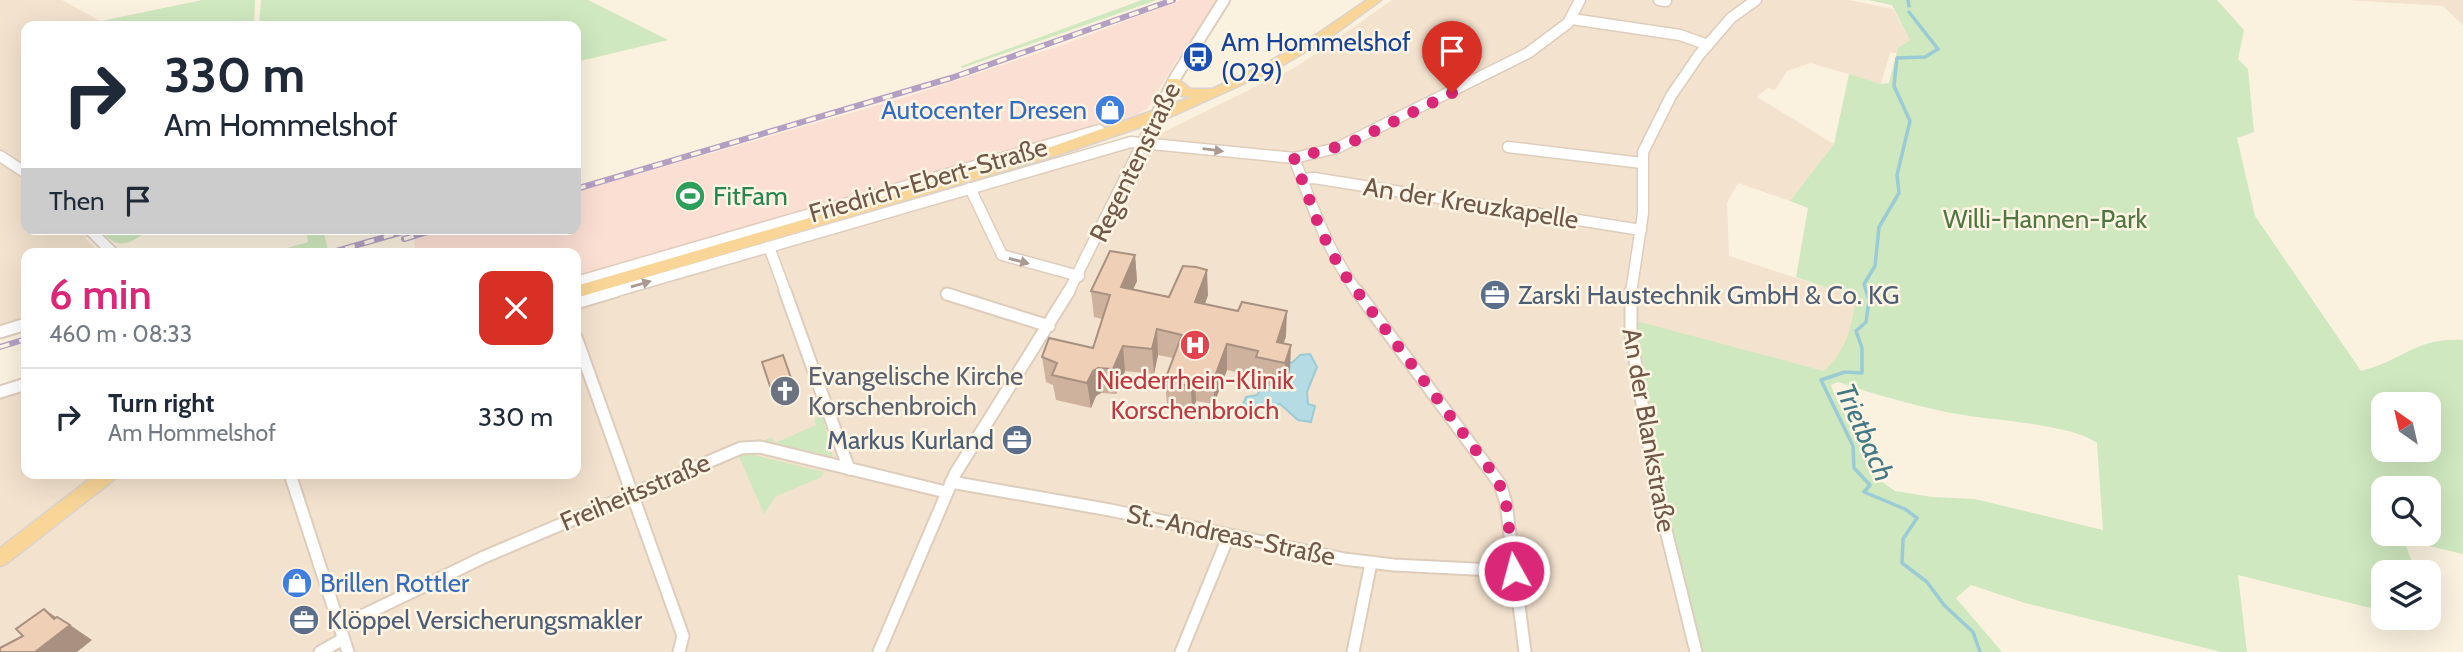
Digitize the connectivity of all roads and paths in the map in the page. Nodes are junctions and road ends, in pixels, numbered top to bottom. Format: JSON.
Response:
{"nodes":[{"id":1,"x":1224,"y":0,"type":"edge"},
{"id":2,"x":1375,"y":0,"type":"edge"},
{"id":3,"x":1580,"y":0,"type":"edge"},
{"id":4,"x":1756,"y":0,"type":"edge"},
{"id":5,"x":1572,"y":19,"type":"junction"},
{"id":6,"x":1708,"y":45,"type":"junction"},
{"id":7,"x":1173,"y":82,"type":"junction"},
{"id":8,"x":1228,"y":89,"type":"junction"},
{"id":9,"x":1156,"y":115,"type":"junction"},
{"id":10,"x":1145,"y":142,"type":"junction"},
{"id":11,"x":1508,"y":147,"type":"dead end"},
{"id":12,"x":0,"y":156,"type":"edge"},
{"id":13,"x":1294,"y":158,"type":"junction"},
{"id":14,"x":1642,"y":163,"type":"junction"},
{"id":15,"x":21,"y":170,"type":"edge"},
{"id":16,"x":1302,"y":179,"type":"junction"},
{"id":17,"x":970,"y":188,"type":"junction"},
{"id":18,"x":1641,"y":230,"type":"junction"},
{"id":19,"x":95,"y":235,"type":"edge"},
{"id":20,"x":769,"y":247,"type":"junction"},
{"id":21,"x":108,"y":248,"type":"edge"},
{"id":22,"x":1079,"y":276,"type":"junction"},
{"id":23,"x":581,"y":281,"type":"edge"},
{"id":24,"x":581,"y":290,"type":"edge"},
{"id":25,"x":947,"y":294,"type":"dead end"},
{"id":26,"x":581,"y":302,"type":"edge"},
{"id":27,"x":21,"y":326,"type":"edge"},
{"id":28,"x":1049,"y":326,"type":"junction"},
{"id":29,"x":0,"y":332,"type":"edge"},
{"id":30,"x":581,"y":351,"type":"edge"},
{"id":31,"x":21,"y":385,"type":"edge"},
{"id":32,"x":0,"y":391,"type":"edge"},
{"id":33,"x":849,"y":469,"type":"junction"},
{"id":34,"x":103,"y":479,"type":"edge"},
{"id":35,"x":292,"y":479,"type":"edge"},
{"id":36,"x":948,"y":487,"type":"junction"},
{"id":37,"x":632,"y":494,"type":"junction"},
{"id":38,"x":1228,"y":537,"type":"junction"},
{"id":39,"x":0,"y":558,"type":"edge"},
{"id":40,"x":1371,"y":563,"type":"junction"},
{"id":41,"x":1514,"y":571,"type":"junction"},
{"id":42,"x":342,"y":633,"type":"junction"},
{"id":43,"x":320,"y":652,"type":"edge"},
{"id":44,"x":348,"y":652,"type":"edge"},
{"id":45,"x":679,"y":652,"type":"edge"},
{"id":46,"x":879,"y":652,"type":"edge"},
{"id":47,"x":1181,"y":652,"type":"edge"},
{"id":48,"x":1353,"y":652,"type":"edge"},
{"id":49,"x":1525,"y":652,"type":"edge"},
{"id":50,"x":1696,"y":652,"type":"edge"}],
"edges":[{"from":1,"to":7,"type":"street","name":"Regentenstraße"},
{"from":2,"to":8,"type":"main road"},
{"from":3,"to":5,"type":"street"},
{"from":4,"to":6,"type":"street","name":"An der Blankstraße"},
{"from":5,"to":6,"type":"street"},
{"from":5,"to":13,"type":"street","name":"Friedrich-Ebert-Straße"},
{"from":6,"to":14,"type":"street","name":"An der Blankstraße"},
{"from":7,"to":8,"type":"main road"},
{"from":7,"to":9,"type":"street","name":"Regentenstraße"},
{"from":8,"to":9,"type":"main road"},
{"from":9,"to":10,"type":"street","name":"Regentenstraße"},
{"from":9,"to":23,"type":"street","name":"Friedrich-Ebert-Straße"},
{"from":9,"to":24,"type":"main road"},
{"from":10,"to":13,"type":"street","name":"Friedrich-Ebert-Straße","one_way":true},
{"from":10,"to":17,"type":"street","name":"Friedrich-Ebert-Straße"},
{"from":10,"to":22,"type":"street","name":"Regentenstraße"},
{"from":11,"to":14,"type":"street"},
{"from":12,"to":15,"type":"street"},
{"from":13,"to":16,"type":"street"},
{"from":14,"to":18,"type":"street","name":"An der Blankstraße"},
{"from":16,"to":18,"type":"street","name":"An der Kreuzkapelle"},
{"from":16,"to":41,"type":"street"},
{"from":17,"to":20,"type":"street","name":"Friedrich-Ebert-Straße"},
{"from":17,"to":22,"type":"street","one_way":true},
{"from":18,"to":50,"type":"street","name":"An der Blankstraße"},
{"from":19,"to":21,"type":"street"},
{"from":26,"to":20,"type":"street","name":"Friedrich-Ebert-Straße","one_way":true},
{"from":20,"to":33,"type":"street"},
{"from":22,"to":28,"type":"street","name":"Regentenstraße"},
{"from":25,"to":28,"type":"street"},
{"from":27,"to":29,"type":"street"},
{"from":28,"to":36,"type":"street","name":"Regentenstraße"},
{"from":30,"to":37,"type":"street"},
{"from":31,"to":32,"type":"street"},
{"from":33,"to":36,"type":"street","name":"Freiheitsstraße"},
{"from":33,"to":37,"type":"street","name":"Freiheitsstraße"},
{"from":34,"to":39,"type":"main road"},
{"from":35,"to":42,"type":"street"},
{"from":36,"to":38,"type":"street","name":"St.-Andreas-Straße"},
{"from":36,"to":46,"type":"street","name":"Regentenstraße"},
{"from":37,"to":42,"type":"street","name":"Freiheitsstraße"},
{"from":37,"to":45,"type":"street"},
{"from":38,"to":40,"type":"street","name":"St.-Andreas-Straße"},
{"from":38,"to":47,"type":"street"},
{"from":40,"to":41,"type":"street","name":"St.-Andreas-Straße"},
{"from":40,"to":48,"type":"street"},
{"from":41,"to":49,"type":"street"},
{"from":42,"to":43,"type":"street","name":"Freiheitsstraße"},
{"from":42,"to":44,"type":"street"}]}
